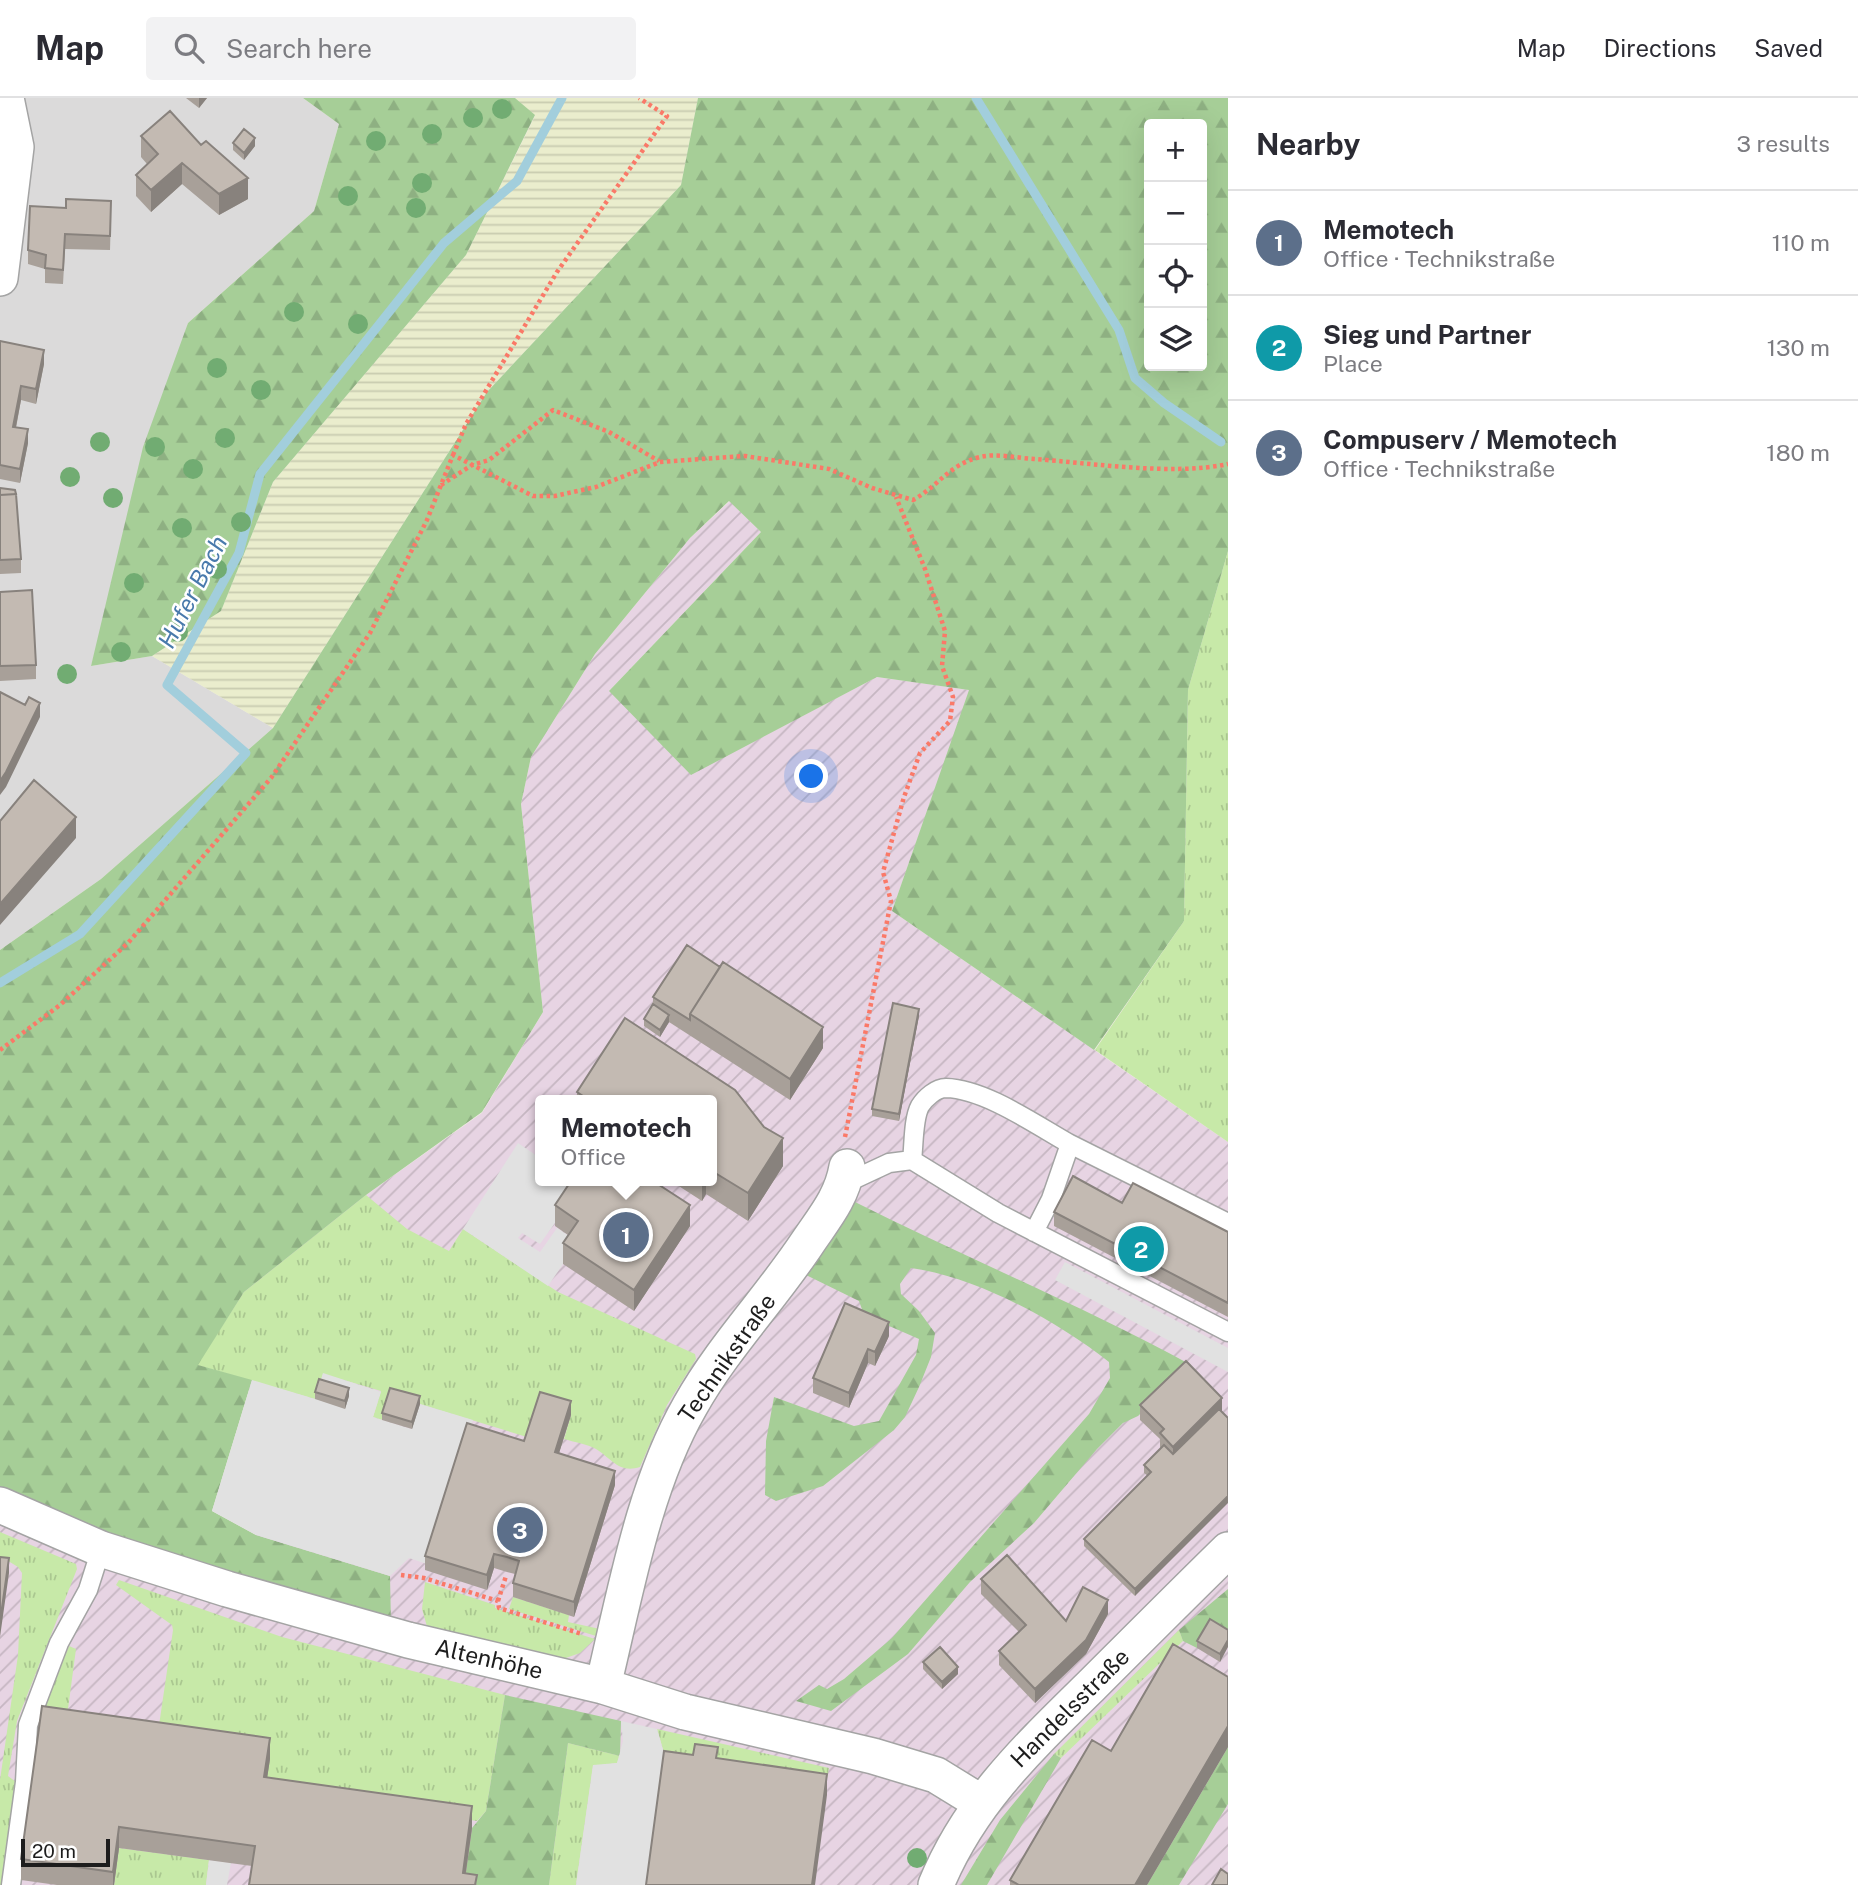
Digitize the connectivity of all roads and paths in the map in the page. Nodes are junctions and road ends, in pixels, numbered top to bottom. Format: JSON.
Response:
{"nodes":[{"id":1,"x":6,"y":98,"type":"edge"},
{"id":2,"x":639,"y":98,"type":"edge"},
{"id":3,"x":0,"y":278,"type":"edge"},
{"id":4,"x":453,"y":455,"type":"junction"},
{"id":5,"x":660,"y":462,"type":"junction"},
{"id":6,"x":1228,"y":464,"type":"edge"},
{"id":7,"x":472,"y":465,"type":"junction"},
{"id":8,"x":441,"y":485,"type":"junction"},
{"id":9,"x":896,"y":496,"type":"junction"},
{"id":10,"x":0,"y":1050,"type":"edge"},
{"id":11,"x":1070,"y":1144,"type":"junction"},
{"id":12,"x":912,"y":1160,"type":"junction"},
{"id":13,"x":846,"y":1176,"type":"junction"},
{"id":14,"x":1228,"y":1223,"type":"edge"},
{"id":15,"x":1034,"y":1232,"type":"junction"},
{"id":16,"x":1228,"y":1332,"type":"edge"},
{"id":17,"x":0,"y":1505,"type":"edge"},
{"id":18,"x":101,"y":1549,"type":"junction"},
{"id":19,"x":1228,"y":1550,"type":"edge"},
{"id":20,"x":401,"y":1575,"type":"dead end"},
{"id":21,"x":506,"y":1576,"type":"dead end"},
{"id":22,"x":498,"y":1601,"type":"junction"},
{"id":23,"x":614,"y":1643,"type":"junction"},
{"id":24,"x":603,"y":1686,"type":"junction"},
{"id":25,"x":980,"y":1802,"type":"junction"},
{"id":26,"x":11,"y":1885,"type":"edge"},
{"id":27,"x":936,"y":1885,"type":"edge"}],
"edges":[{"from":1,"to":3,"type":"street"},
{"from":2,"to":4,"type":"path"},
{"from":4,"to":7,"type":"path"},
{"from":4,"to":8,"type":"path"},
{"from":5,"to":7,"type":"path"},
{"from":5,"to":7,"type":"path"},
{"from":5,"to":9,"type":"path"},
{"from":6,"to":9,"type":"path"},
{"from":7,"to":8,"type":"path"},
{"from":8,"to":10,"type":"path"},
{"from":9,"to":13,"type":"path"},
{"from":11,"to":12,"type":"lane"},
{"from":11,"to":14,"type":"lane"},
{"from":11,"to":15,"type":"lane"},
{"from":12,"to":13,"type":"lane"},
{"from":12,"to":15,"type":"lane"},
{"from":13,"to":23,"type":"street","name":"Technikstraße"},
{"from":15,"to":16,"type":"lane"},
{"from":17,"to":18,"type":"street","name":"Altenhöhe"},
{"from":18,"to":24,"type":"street","name":"Altenhöhe"},
{"from":18,"to":26,"type":"lane"},
{"from":19,"to":25,"type":"street","name":"Handelsstraße"},
{"from":20,"to":22,"type":"path"},
{"from":21,"to":22,"type":"path"},
{"from":22,"to":23,"type":"path"},
{"from":23,"to":24,"type":"street","name":"Technikstraße"},
{"from":24,"to":25,"type":"street","name":"Altenhöhe"},
{"from":25,"to":27,"type":"street","name":"Handelsstraße"}]}
